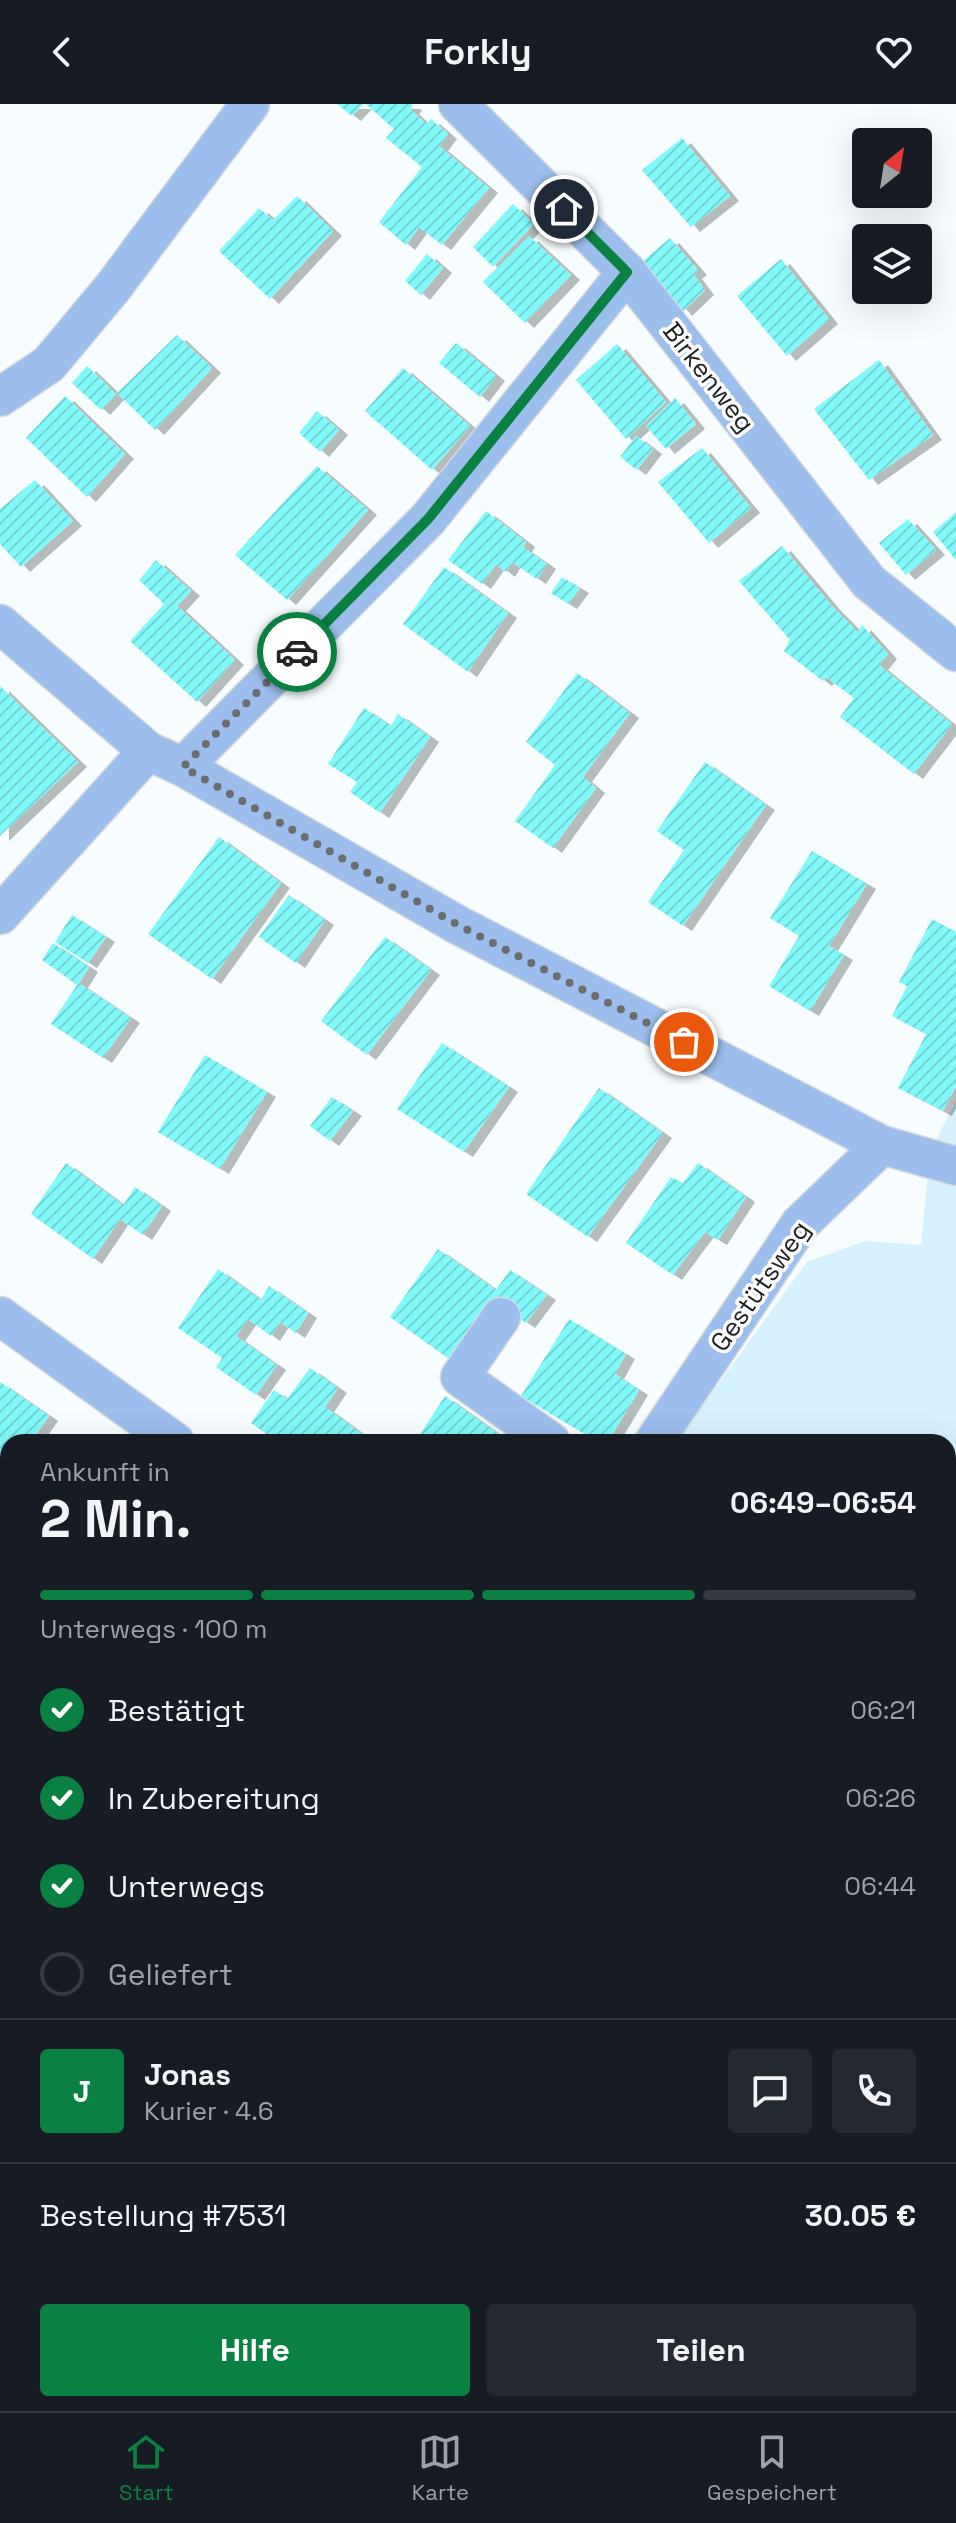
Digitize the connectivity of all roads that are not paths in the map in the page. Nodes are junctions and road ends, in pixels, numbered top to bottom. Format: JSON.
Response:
{"nodes":[{"id":1,"x":250,"y":104,"type":"edge"},
{"id":2,"x":458,"y":104,"type":"edge"},
{"id":3,"x":627,"y":272,"type":"junction"},
{"id":4,"x":0,"y":397,"type":"edge"},
{"id":5,"x":0,"y":624,"type":"edge"},
{"id":6,"x":956,"y":652,"type":"edge"},
{"id":7,"x":148,"y":751,"type":"junction"},
{"id":8,"x":183,"y":767,"type":"junction"},
{"id":9,"x":2,"y":912,"type":"edge"},
{"id":10,"x":882,"y":1145,"type":"junction"},
{"id":11,"x":956,"y":1166,"type":"edge"},
{"id":12,"x":0,"y":1316,"type":"edge"},
{"id":13,"x":501,"y":1317,"type":"dead end"},
{"id":14,"x":135,"y":1431,"type":"edge"},
{"id":15,"x":540,"y":1434,"type":"edge"},
{"id":16,"x":659,"y":1434,"type":"edge"}],
"edges":[{"from":1,"to":4,"type":"street"},
{"from":2,"to":3,"type":"street","name":"Birkenweg"},
{"from":3,"to":6,"type":"street","name":"Birkenweg"},
{"from":3,"to":8,"type":"street"},
{"from":5,"to":7,"type":"street"},
{"from":7,"to":8,"type":"street"},
{"from":7,"to":9,"type":"street"},
{"from":8,"to":10,"type":"street"},
{"from":10,"to":11,"type":"street"},
{"from":10,"to":16,"type":"street","name":"Gestütsweg"},
{"from":12,"to":14,"type":"street"},
{"from":13,"to":15,"type":"street"}]}
